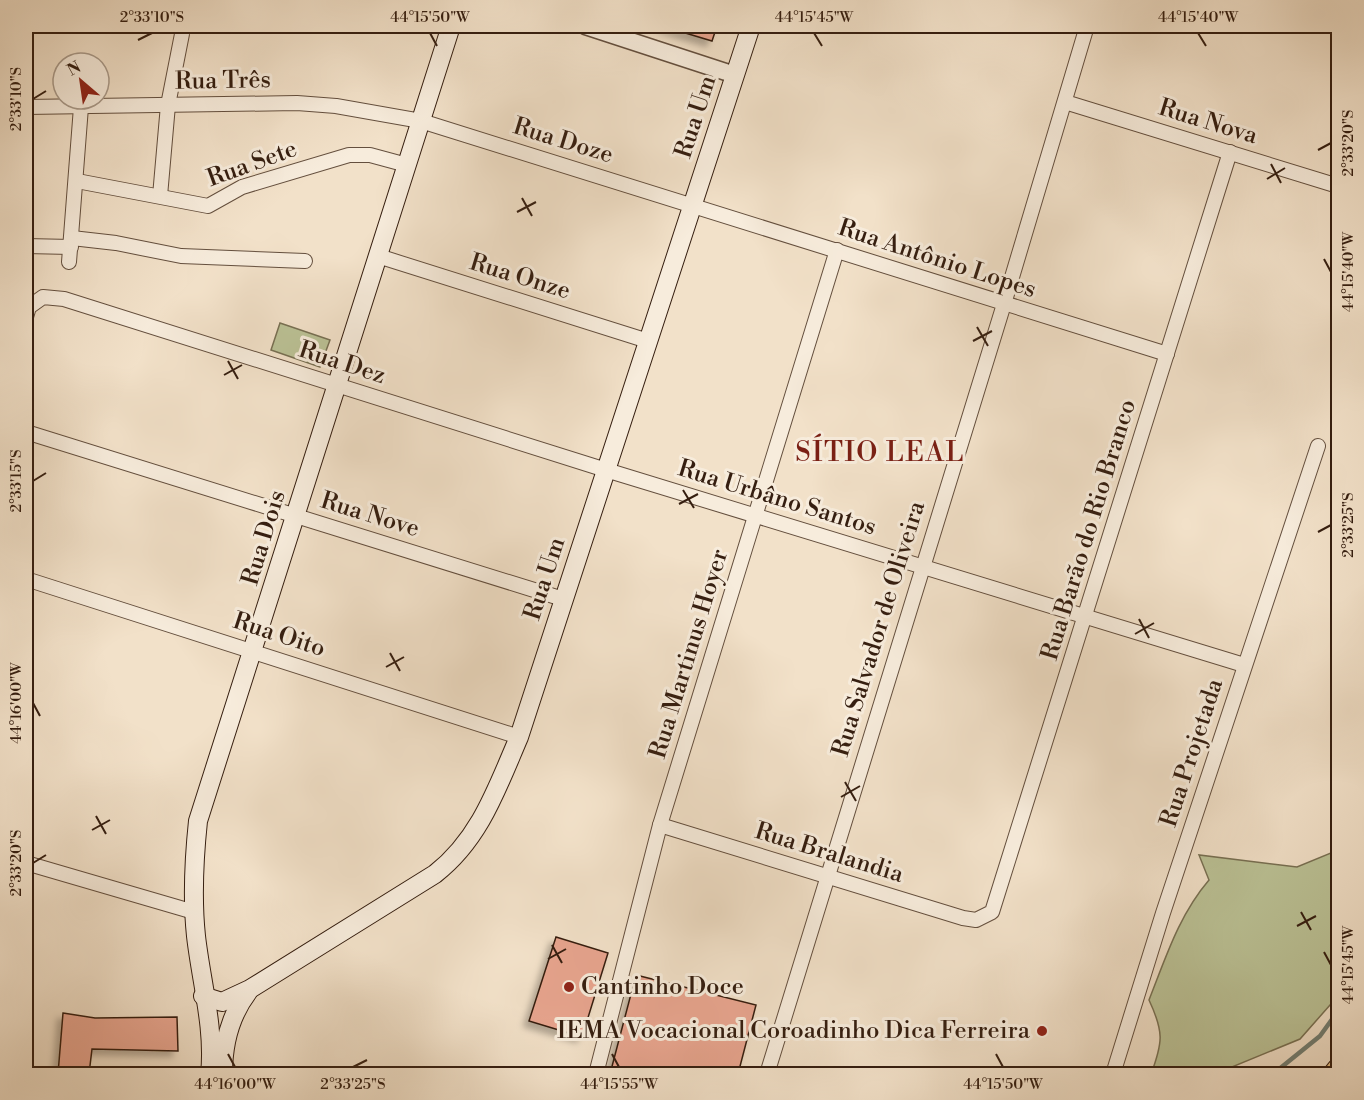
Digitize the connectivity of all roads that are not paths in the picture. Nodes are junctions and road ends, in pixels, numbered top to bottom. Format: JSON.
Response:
{"nodes":[{"id":1,"x":451,"y":26,"type":"edge"},
{"id":2,"x":585,"y":26,"type":"edge"},
{"id":3,"x":751,"y":26,"type":"edge"},
{"id":4,"x":1087,"y":26,"type":"edge"},
{"id":5,"x":182,"y":34,"type":"dead end"},
{"id":6,"x":735,"y":75,"type":"junction"},
{"id":7,"x":1065,"y":102,"type":"junction"},
{"id":8,"x":168,"y":105,"type":"junction"},
{"id":9,"x":26,"y":107,"type":"edge"},
{"id":10,"x":51,"y":107,"type":"edge"},
{"id":11,"x":111,"y":107,"type":"edge"},
{"id":12,"x":81,"y":111,"type":"edge"},
{"id":13,"x":421,"y":121,"type":"junction"},
{"id":14,"x":1230,"y":152,"type":"junction"},
{"id":15,"x":407,"y":165,"type":"junction"},
{"id":16,"x":77,"y":181,"type":"junction"},
{"id":17,"x":1338,"y":186,"type":"edge"},
{"id":18,"x":160,"y":196,"type":"junction"},
{"id":19,"x":692,"y":205,"type":"junction"},
{"id":20,"x":72,"y":243,"type":"junction"},
{"id":21,"x":26,"y":246,"type":"edge"},
{"id":22,"x":837,"y":250,"type":"junction"},
{"id":23,"x":378,"y":256,"type":"junction"},
{"id":24,"x":305,"y":261,"type":"dead end"},
{"id":25,"x":69,"y":262,"type":"dead end"},
{"id":26,"x":1004,"y":304,"type":"junction"},
{"id":27,"x":26,"y":317,"type":"edge"},
{"id":28,"x":648,"y":341,"type":"junction"},
{"id":29,"x":1167,"y":354,"type":"junction"},
{"id":30,"x":337,"y":385,"type":"junction"},
{"id":31,"x":26,"y":432,"type":"edge"},
{"id":32,"x":1318,"y":446,"type":"dead end"},
{"id":33,"x":606,"y":470,"type":"junction"},
{"id":34,"x":756,"y":515,"type":"junction"},
{"id":35,"x":296,"y":516,"type":"junction"},
{"id":36,"x":921,"y":566,"type":"junction"},
{"id":37,"x":26,"y":579,"type":"edge"},
{"id":38,"x":564,"y":599,"type":"junction"},
{"id":39,"x":1086,"y":616,"type":"junction"},
{"id":40,"x":254,"y":650,"type":"junction"},
{"id":41,"x":1244,"y":665,"type":"junction"},
{"id":42,"x":519,"y":737,"type":"junction"},
{"id":43,"x":660,"y":825,"type":"junction"},
{"id":44,"x":26,"y":863,"type":"edge"},
{"id":45,"x":826,"y":876,"type":"junction"},
{"id":46,"x":194,"y":912,"type":"junction"},
{"id":47,"x":986,"y":917,"type":"joint"},
{"id":48,"x":250,"y":989,"type":"junction"},
{"id":49,"x":203,"y":996,"type":"junction"},
{"id":50,"x":1338,"y":1069,"type":"edge"},
{"id":51,"x":210,"y":1074,"type":"edge"},
{"id":52,"x":223,"y":1074,"type":"edge"},
{"id":53,"x":596,"y":1074,"type":"edge"},
{"id":54,"x":766,"y":1074,"type":"edge"},
{"id":55,"x":1113,"y":1074,"type":"edge"},
{"id":56,"x":1334,"y":1074,"type":"edge"}],
"edges":[{"from":1,"to":13,"type":"main road","name":"Rua Dois"},
{"from":2,"to":6,"type":"street"},
{"from":3,"to":6,"type":"main road","name":"Rua Um"},
{"from":4,"to":7,"type":"street","name":"Rua Salvador de Oliveira"},
{"from":5,"to":8,"type":"street"},
{"from":6,"to":19,"type":"main road","name":"Rua Um"},
{"from":7,"to":14,"type":"street","name":"Rua Nova"},
{"from":7,"to":26,"type":"street","name":"Rua Salvador de Oliveira"},
{"from":8,"to":11,"type":"street","name":"Rua Três"},
{"from":8,"to":13,"type":"street","name":"Rua Três"},
{"from":8,"to":18,"type":"street"},
{"from":9,"to":10,"type":"street","name":"Rua Três"},
{"from":12,"to":16,"type":"street"},
{"from":13,"to":15,"type":"main road","name":"Rua Dois"},
{"from":13,"to":19,"type":"street","name":"Rua Doze"},
{"from":14,"to":17,"type":"street","name":"Rua Nova"},
{"from":14,"to":29,"type":"street","name":"Rua Barão do Rio Branco"},
{"from":15,"to":18,"type":"street","name":"Rua Sete"},
{"from":15,"to":23,"type":"main road","name":"Rua Dois"},
{"from":16,"to":18,"type":"street","name":"Rua Sete"},
{"from":16,"to":20,"type":"street"},
{"from":19,"to":22,"type":"street","name":"Rua Antônio Lopes"},
{"from":19,"to":28,"type":"main road","name":"Rua Um"},
{"from":20,"to":21,"type":"street"},
{"from":20,"to":24,"type":"street"},
{"from":20,"to":25,"type":"street"},
{"from":22,"to":26,"type":"street","name":"Rua Antônio Lopes"},
{"from":22,"to":34,"type":"street","name":"Rua Martinus Hoyer"},
{"from":23,"to":28,"type":"street","name":"Rua Onze"},
{"from":23,"to":30,"type":"main road","name":"Rua Dois"},
{"from":26,"to":29,"type":"street","name":"Rua Antônio Lopes"},
{"from":26,"to":36,"type":"street","name":"Rua Salvador de Oliveira"},
{"from":27,"to":30,"type":"street","name":"Rua Dez"},
{"from":28,"to":33,"type":"main road","name":"Rua Um"},
{"from":29,"to":39,"type":"street","name":"Rua Barão do Rio Branco"},
{"from":30,"to":33,"type":"street","name":"Rua Dez"},
{"from":30,"to":35,"type":"main road","name":"Rua Dois"},
{"from":31,"to":35,"type":"street","name":"Rua Nove"},
{"from":32,"to":41,"type":"street","name":"Rua Projetada"},
{"from":33,"to":34,"type":"street","name":"Rua Urbâno Santos"},
{"from":33,"to":38,"type":"main road","name":"Rua Um"},
{"from":34,"to":36,"type":"street","name":"Rua Urbâno Santos"},
{"from":34,"to":43,"type":"street","name":"Rua Martinus Hoyer"},
{"from":35,"to":38,"type":"street","name":"Rua Nove"},
{"from":35,"to":40,"type":"main road","name":"Rua Dois"},
{"from":36,"to":39,"type":"street","name":"Rua Urbâno Santos"},
{"from":36,"to":45,"type":"street","name":"Rua Salvador de Oliveira"},
{"from":37,"to":40,"type":"street","name":"Rua Oito"},
{"from":38,"to":42,"type":"main road","name":"Rua Um"},
{"from":39,"to":41,"type":"street","name":"Rua Urbâno Santos"},
{"from":39,"to":47,"type":"street","name":"Rua Barão do Rio Branco"},
{"from":40,"to":42,"type":"street","name":"Rua Oito"},
{"from":40,"to":46,"type":"main road","name":"Rua Dois"},
{"from":41,"to":55,"type":"street","name":"Rua Projetada"},
{"from":42,"to":48,"type":"main road","name":"Rua Um"},
{"from":43,"to":45,"type":"street","name":"Rua Bralandia"},
{"from":43,"to":53,"type":"street","name":"Rua Martinus Hoyer"},
{"from":44,"to":46,"type":"street"},
{"from":45,"to":47,"type":"street","name":"Rua Bralandia"},
{"from":45,"to":54,"type":"street","name":"Rua Salvador de Oliveira"},
{"from":46,"to":49,"type":"main road","name":"Rua Dois"},
{"from":48,"to":49,"type":"main road","name":"Rua Um"},
{"from":48,"to":52,"type":"main road"},
{"from":49,"to":51,"type":"main road","name":"Rua Dois"},
{"from":50,"to":56,"type":"main road"}]}
